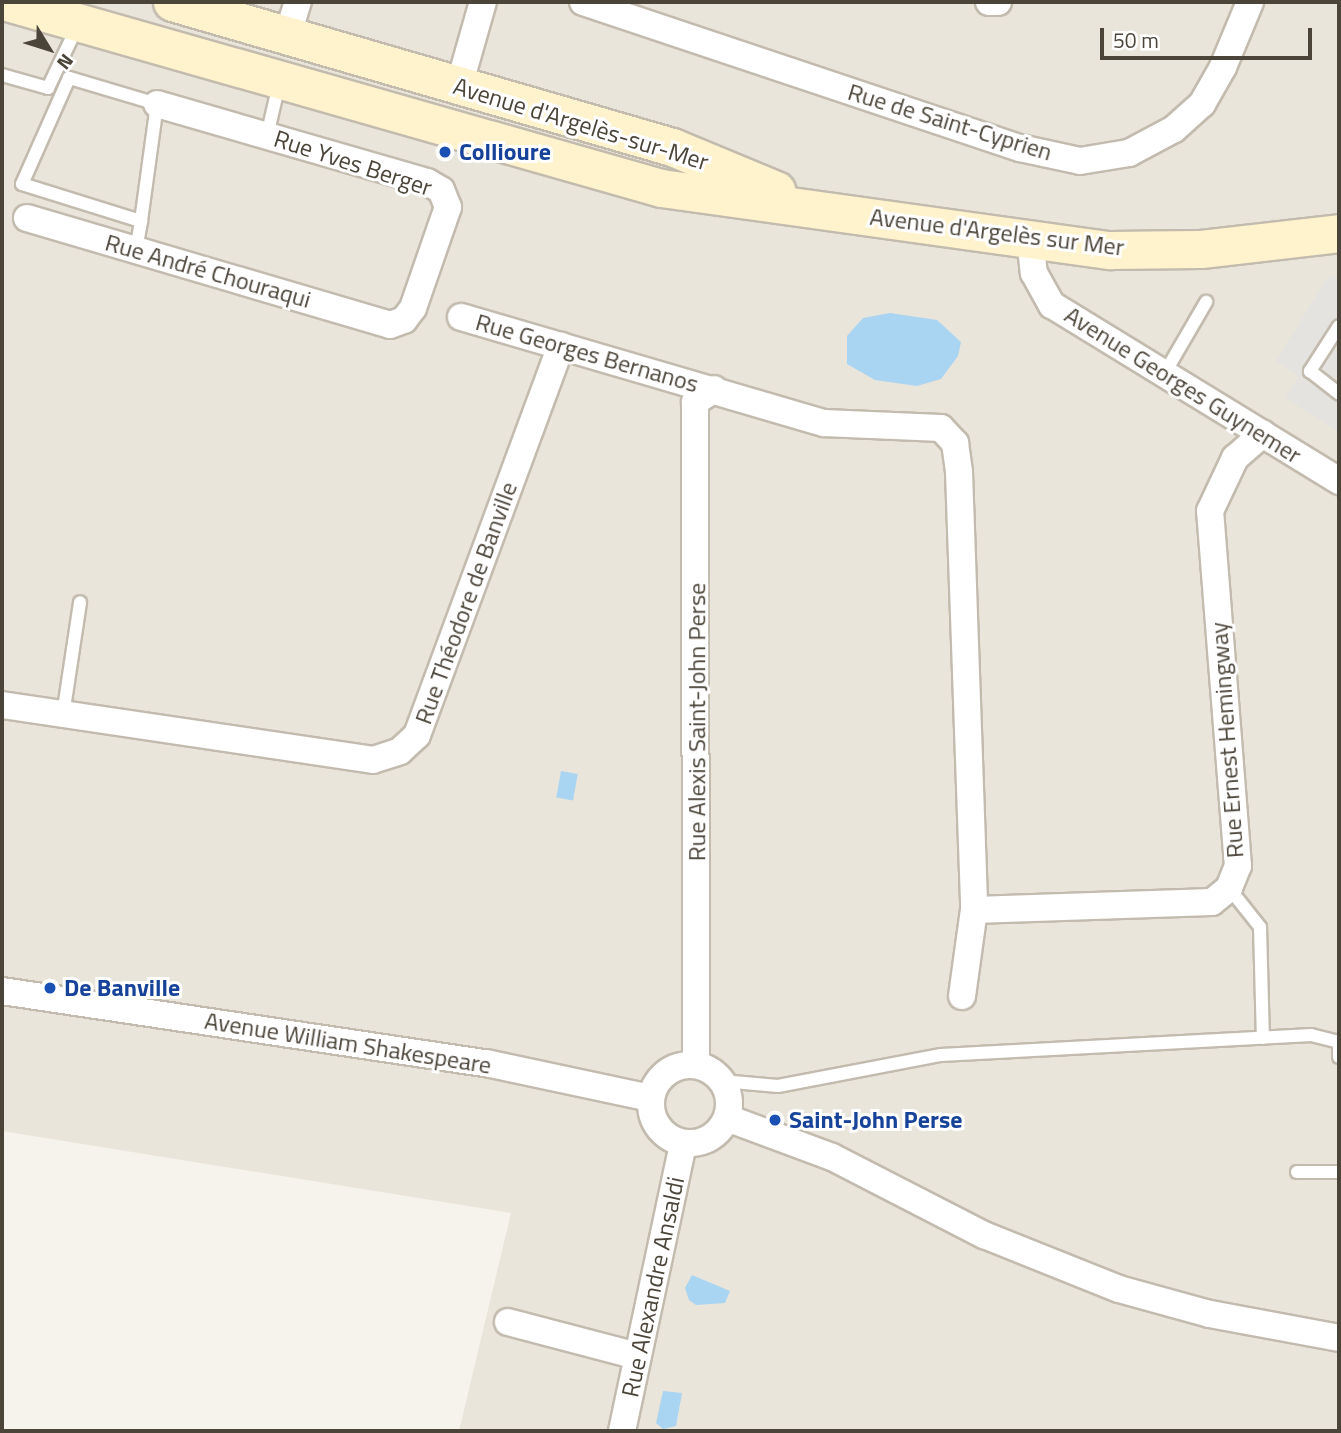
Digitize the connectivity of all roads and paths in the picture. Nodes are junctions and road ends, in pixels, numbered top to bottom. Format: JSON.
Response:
{"nodes":[{"id":1,"x":7,"y":2,"type":"edge"},
{"id":2,"x":172,"y":2,"type":"edge"},
{"id":3,"x":483,"y":2,"type":"edge"},
{"id":4,"x":583,"y":2,"type":"edge"},
{"id":5,"x":989,"y":2,"type":"edge"},
{"id":6,"x":998,"y":2,"type":"edge"},
{"id":7,"x":1250,"y":2,"type":"edge"},
{"id":8,"x":293,"y":18,"type":"edge"},
{"id":9,"x":80,"y":20,"type":"junction"},
{"id":10,"x":2,"y":75,"type":"edge"},
{"id":11,"x":281,"y":76,"type":"junction"},
{"id":12,"x":459,"y":86,"type":"junction"},
{"id":13,"x":157,"y":104,"type":"junction"},
{"id":14,"x":267,"y":136,"type":"junction"},
{"id":15,"x":822,"y":210,"type":"junction"},
{"id":16,"x":27,"y":218,"type":"dead end"},
{"id":17,"x":141,"y":221,"type":"junction"},
{"id":18,"x":1339,"y":233,"type":"edge"},
{"id":19,"x":1030,"y":237,"type":"junction"},
{"id":20,"x":136,"y":250,"type":"junction"},
{"id":21,"x":1206,"y":302,"type":"dead end"},
{"id":22,"x":461,"y":317,"type":"dead end"},
{"id":23,"x":390,"y":325,"type":"joint"},
{"id":24,"x":1339,"y":326,"type":"edge"},
{"id":25,"x":561,"y":346,"type":"junction"},
{"id":26,"x":1162,"y":376,"type":"junction"},
{"id":27,"x":714,"y":389,"type":"junction"},
{"id":28,"x":1339,"y":394,"type":"edge"},
{"id":29,"x":1263,"y":434,"type":"junction"},
{"id":30,"x":1339,"y":481,"type":"edge"},
{"id":31,"x":80,"y":602,"type":"dead end"},
{"id":32,"x":2,"y":705,"type":"edge"},
{"id":33,"x":63,"y":715,"type":"junction"},
{"id":34,"x":1229,"y":888,"type":"junction"},
{"id":35,"x":974,"y":910,"type":"junction"},
{"id":36,"x":2,"y":991,"type":"edge"},
{"id":37,"x":962,"y":996,"type":"dead end"},
{"id":38,"x":1263,"y":1038,"type":"junction"},
{"id":39,"x":1339,"y":1057,"type":"edge"},
{"id":40,"x":696,"y":1065,"type":"junction"},
{"id":41,"x":722,"y":1081,"type":"junction"},
{"id":42,"x":650,"y":1098,"type":"junction"},
{"id":43,"x":727,"y":1118,"type":"junction"},
{"id":44,"x":683,"y":1144,"type":"junction"},
{"id":45,"x":1297,"y":1172,"type":"dead end"},
{"id":46,"x":1339,"y":1172,"type":"edge"},
{"id":47,"x":509,"y":1322,"type":"dead end"},
{"id":48,"x":1339,"y":1338,"type":"edge"},
{"id":49,"x":638,"y":1356,"type":"junction"},
{"id":50,"x":622,"y":1431,"type":"edge"}],
"edges":[{"from":1,"to":9,"type":"main road","name":"Avenue d'Argelès-sur-Mer"},
{"from":2,"to":8,"type":"main road","name":"Avenue d'Argelès-sur-Mer"},
{"from":3,"to":12,"type":"street"},
{"from":4,"to":7,"type":"street","name":"Rue de Saint-Cyprien"},
{"from":5,"to":6,"type":"street"},
{"from":8,"to":12,"type":"main road","name":"Avenue d'Argelès-sur-Mer"},
{"from":9,"to":10,"type":"lane"},
{"from":9,"to":11,"type":"main road","name":"Avenue d'Argelès-sur-Mer"},
{"from":11,"to":14,"type":"lane"},
{"from":11,"to":15,"type":"main road","name":"Avenue d'Argelès-sur-Mer"},
{"from":12,"to":15,"type":"main road","name":"Avenue d'Argelès-sur-Mer"},
{"from":13,"to":14,"type":"street","name":"Rue Yves Berger"},
{"from":13,"to":17,"type":"lane"},
{"from":13,"to":17,"type":"lane"},
{"from":14,"to":23,"type":"street","name":"Rue Yves Berger"},
{"from":15,"to":19,"type":"main road","name":"Avenue d'Argelès sur Mer"},
{"from":16,"to":20,"type":"street","name":"Rue André Chouraqui"},
{"from":17,"to":20,"type":"lane"},
{"from":18,"to":19,"type":"main road","name":"Avenue d'Argelès sur Mer"},
{"from":19,"to":26,"type":"street","name":"Avenue Georges Guynemer"},
{"from":20,"to":23,"type":"street","name":"Rue André Chouraqui"},
{"from":21,"to":26,"type":"lane"},
{"from":22,"to":25,"type":"street","name":"Rue Georges Bernanos"},
{"from":24,"to":28,"type":"lane"},
{"from":25,"to":27,"type":"street","name":"Rue Georges Bernanos"},
{"from":25,"to":33,"type":"street","name":"Rue Théodore de Banville"},
{"from":26,"to":29,"type":"street","name":"Avenue Georges Guynemer"},
{"from":27,"to":35,"type":"street"},
{"from":27,"to":40,"type":"street","name":"Rue Alexis Saint-John Perse"},
{"from":29,"to":30,"type":"street","name":"Avenue Georges Guynemer"},
{"from":29,"to":34,"type":"street","name":"Rue Ernest Hemingway"},
{"from":31,"to":33,"type":"lane"},
{"from":32,"to":33,"type":"street","name":"Rue Théodore de Banville"},
{"from":34,"to":35,"type":"street","name":"Rue Ernest Hemingway"},
{"from":34,"to":38,"type":"lane"},
{"from":35,"to":37,"type":"street"},
{"from":36,"to":42,"type":"street","name":"Avenue William Shakespeare"},
{"from":38,"to":39,"type":"lane"},
{"from":38,"to":41,"type":"lane"},
{"from":40,"to":41,"type":"street"},
{"from":40,"to":42,"type":"street"},
{"from":41,"to":43,"type":"street"},
{"from":42,"to":44,"type":"street"},
{"from":43,"to":44,"type":"street"},
{"from":43,"to":48,"type":"street"},
{"from":44,"to":49,"type":"street","name":"Rue Alexandre Ansaldi"},
{"from":45,"to":46,"type":"lane"},
{"from":47,"to":49,"type":"street"},
{"from":49,"to":50,"type":"street","name":"Rue Alexandre Ansaldi"}]}
